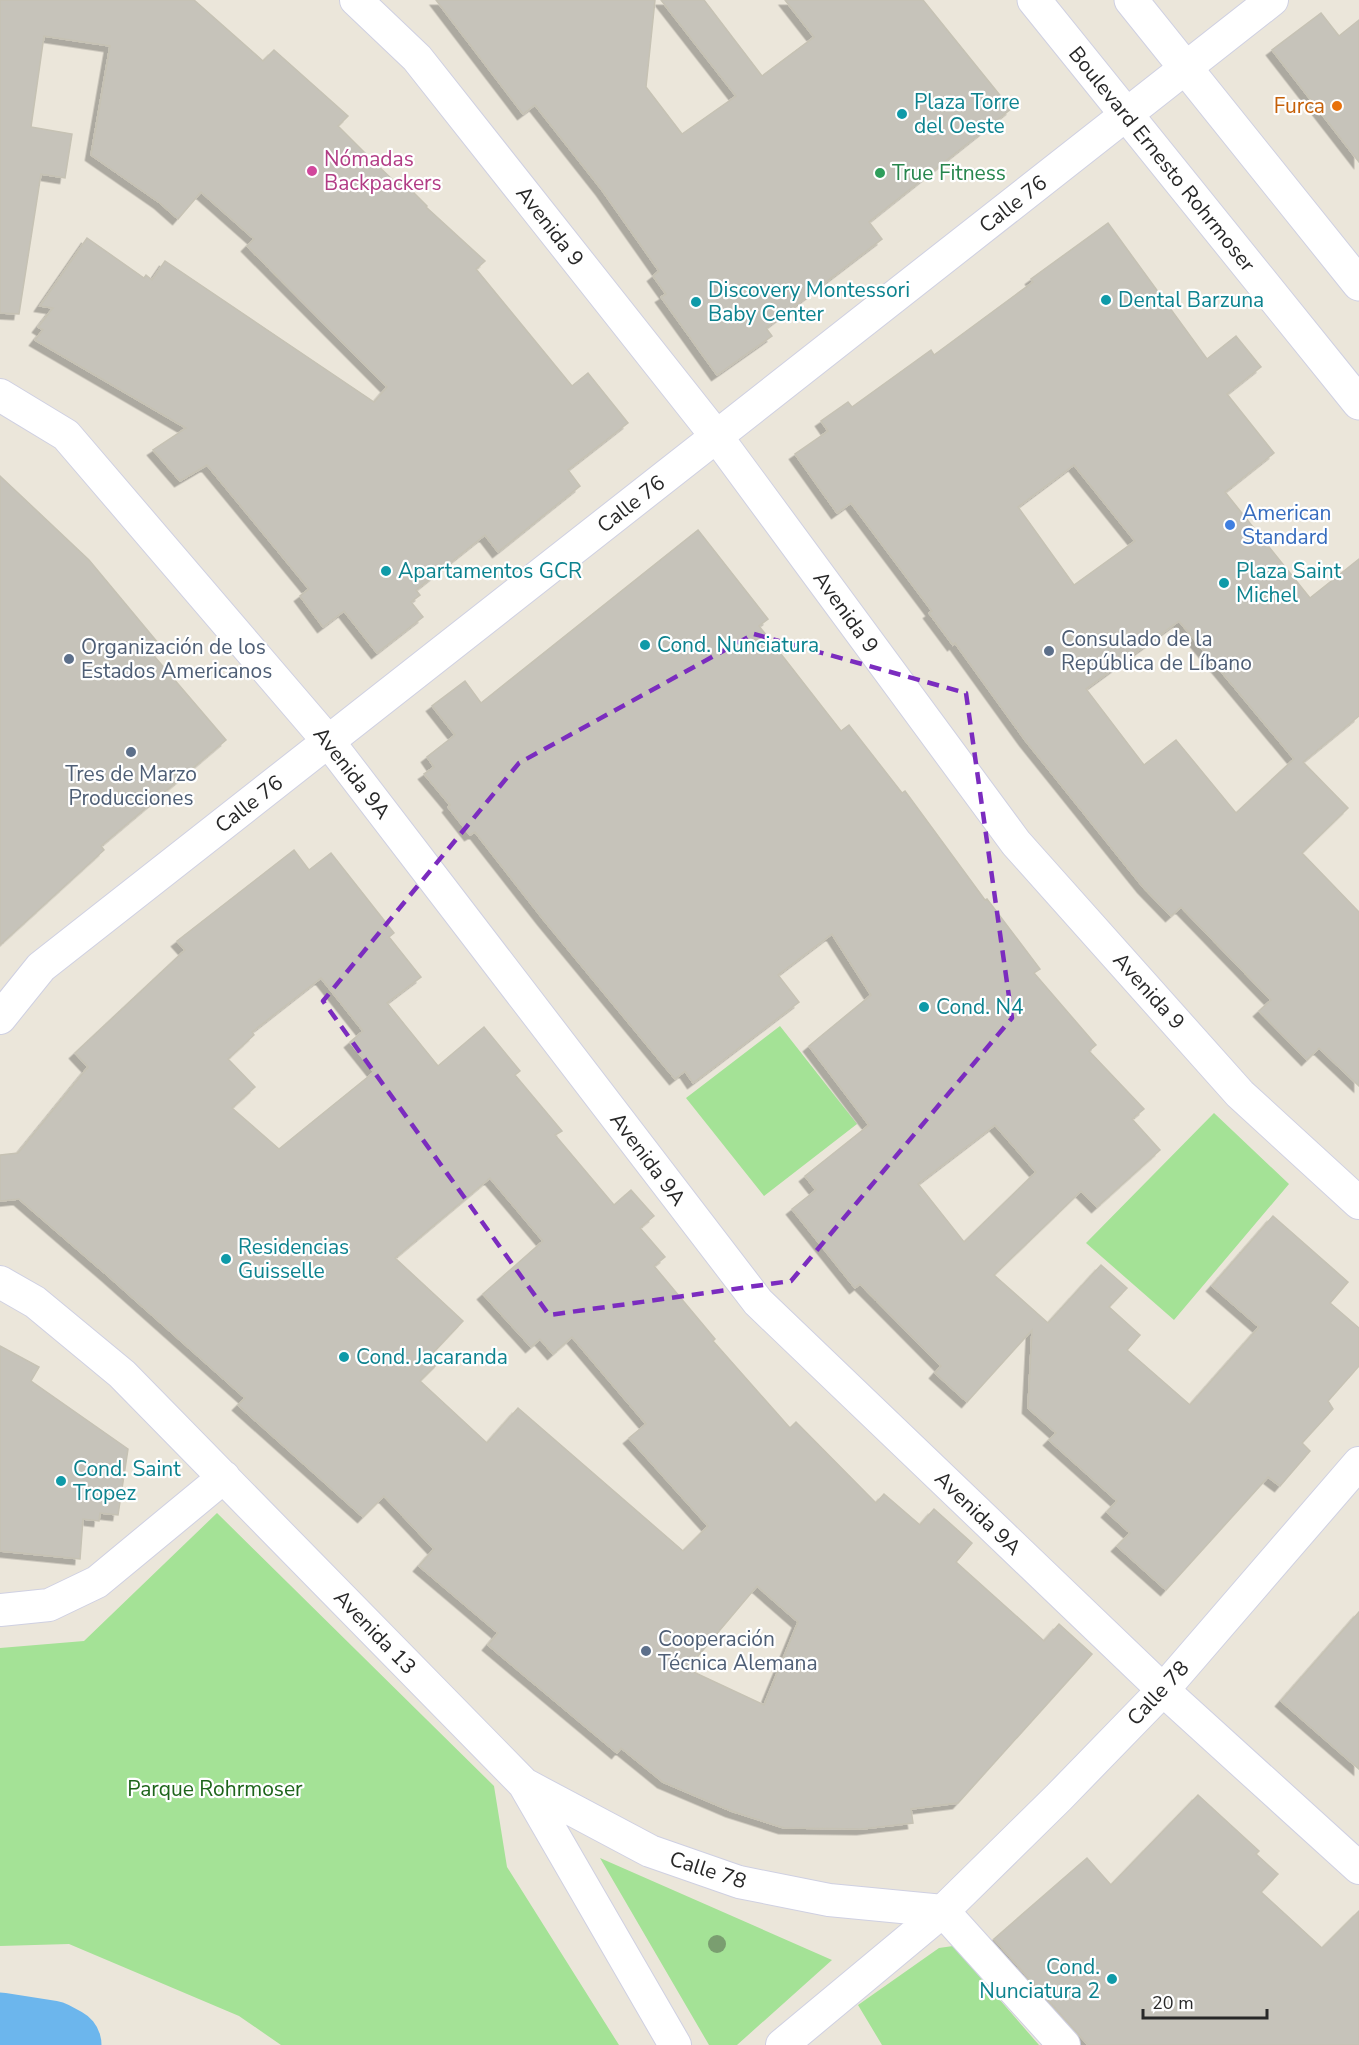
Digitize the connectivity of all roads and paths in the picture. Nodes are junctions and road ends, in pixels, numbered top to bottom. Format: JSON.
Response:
{"nodes":[{"id":1,"x":1034,"y":0,"type":"edge"},
{"id":2,"x":1131,"y":0,"type":"edge"},
{"id":3,"x":1272,"y":0,"type":"edge"},
{"id":4,"x":358,"y":1,"type":"edge"},
{"id":5,"x":1186,"y":68,"type":"junction"},
{"id":6,"x":1126,"y":115,"type":"junction"},
{"id":7,"x":1359,"y":284,"type":"edge"},
{"id":8,"x":0,"y":394,"type":"edge"},
{"id":9,"x":1359,"y":403,"type":"edge"},
{"id":10,"x":717,"y":437,"type":"junction"},
{"id":11,"x":328,"y":741,"type":"junction"},
{"id":12,"x":0,"y":1018,"type":"edge"},
{"id":13,"x":1359,"y":1203,"type":"edge"},
{"id":14,"x":0,"y":1282,"type":"edge"},
{"id":15,"x":1359,"y":1462,"type":"edge"},
{"id":16,"x":224,"y":1477,"type":"junction"},
{"id":17,"x":0,"y":1610,"type":"edge"},
{"id":18,"x":1163,"y":1690,"type":"junction"},
{"id":19,"x":524,"y":1784,"type":"junction"},
{"id":20,"x":1359,"y":1868,"type":"edge"},
{"id":21,"x":942,"y":1911,"type":"junction"},
{"id":22,"x":675,"y":2045,"type":"edge"},
{"id":23,"x":782,"y":2045,"type":"edge"},
{"id":24,"x":1064,"y":2045,"type":"edge"}],
"edges":[{"from":1,"to":6,"type":"main road","name":"Boulevard Ernesto Rohrmoser"},
{"from":2,"to":5,"type":"main road"},
{"from":3,"to":5,"type":"street","name":"Calle 76"},
{"from":4,"to":10,"type":"street","name":"Avenida 9"},
{"from":5,"to":6,"type":"street","name":"Calle 76"},
{"from":5,"to":7,"type":"main road"},
{"from":6,"to":9,"type":"main road","name":"Boulevard Ernesto Rohrmoser"},
{"from":6,"to":10,"type":"street","name":"Calle 76"},
{"from":8,"to":11,"type":"street","name":"Avenida 9A"},
{"from":10,"to":11,"type":"street","name":"Calle 76"},
{"from":10,"to":13,"type":"street","name":"Avenida 9"},
{"from":11,"to":12,"type":"street","name":"Calle 76"},
{"from":11,"to":18,"type":"street","name":"Avenida 9A"},
{"from":14,"to":16,"type":"street","name":"Avenida 13"},
{"from":15,"to":18,"type":"street","name":"Calle 78"},
{"from":16,"to":17,"type":"street"},
{"from":16,"to":19,"type":"street","name":"Avenida 13"},
{"from":18,"to":20,"type":"street","name":"Avenida 9A"},
{"from":18,"to":21,"type":"street","name":"Calle 78"},
{"from":19,"to":21,"type":"street","name":"Calle 78"},
{"from":19,"to":22,"type":"street","name":"Avenida 13"},
{"from":21,"to":23,"type":"street","name":"Calle 78"},
{"from":21,"to":24,"type":"street"}]}
